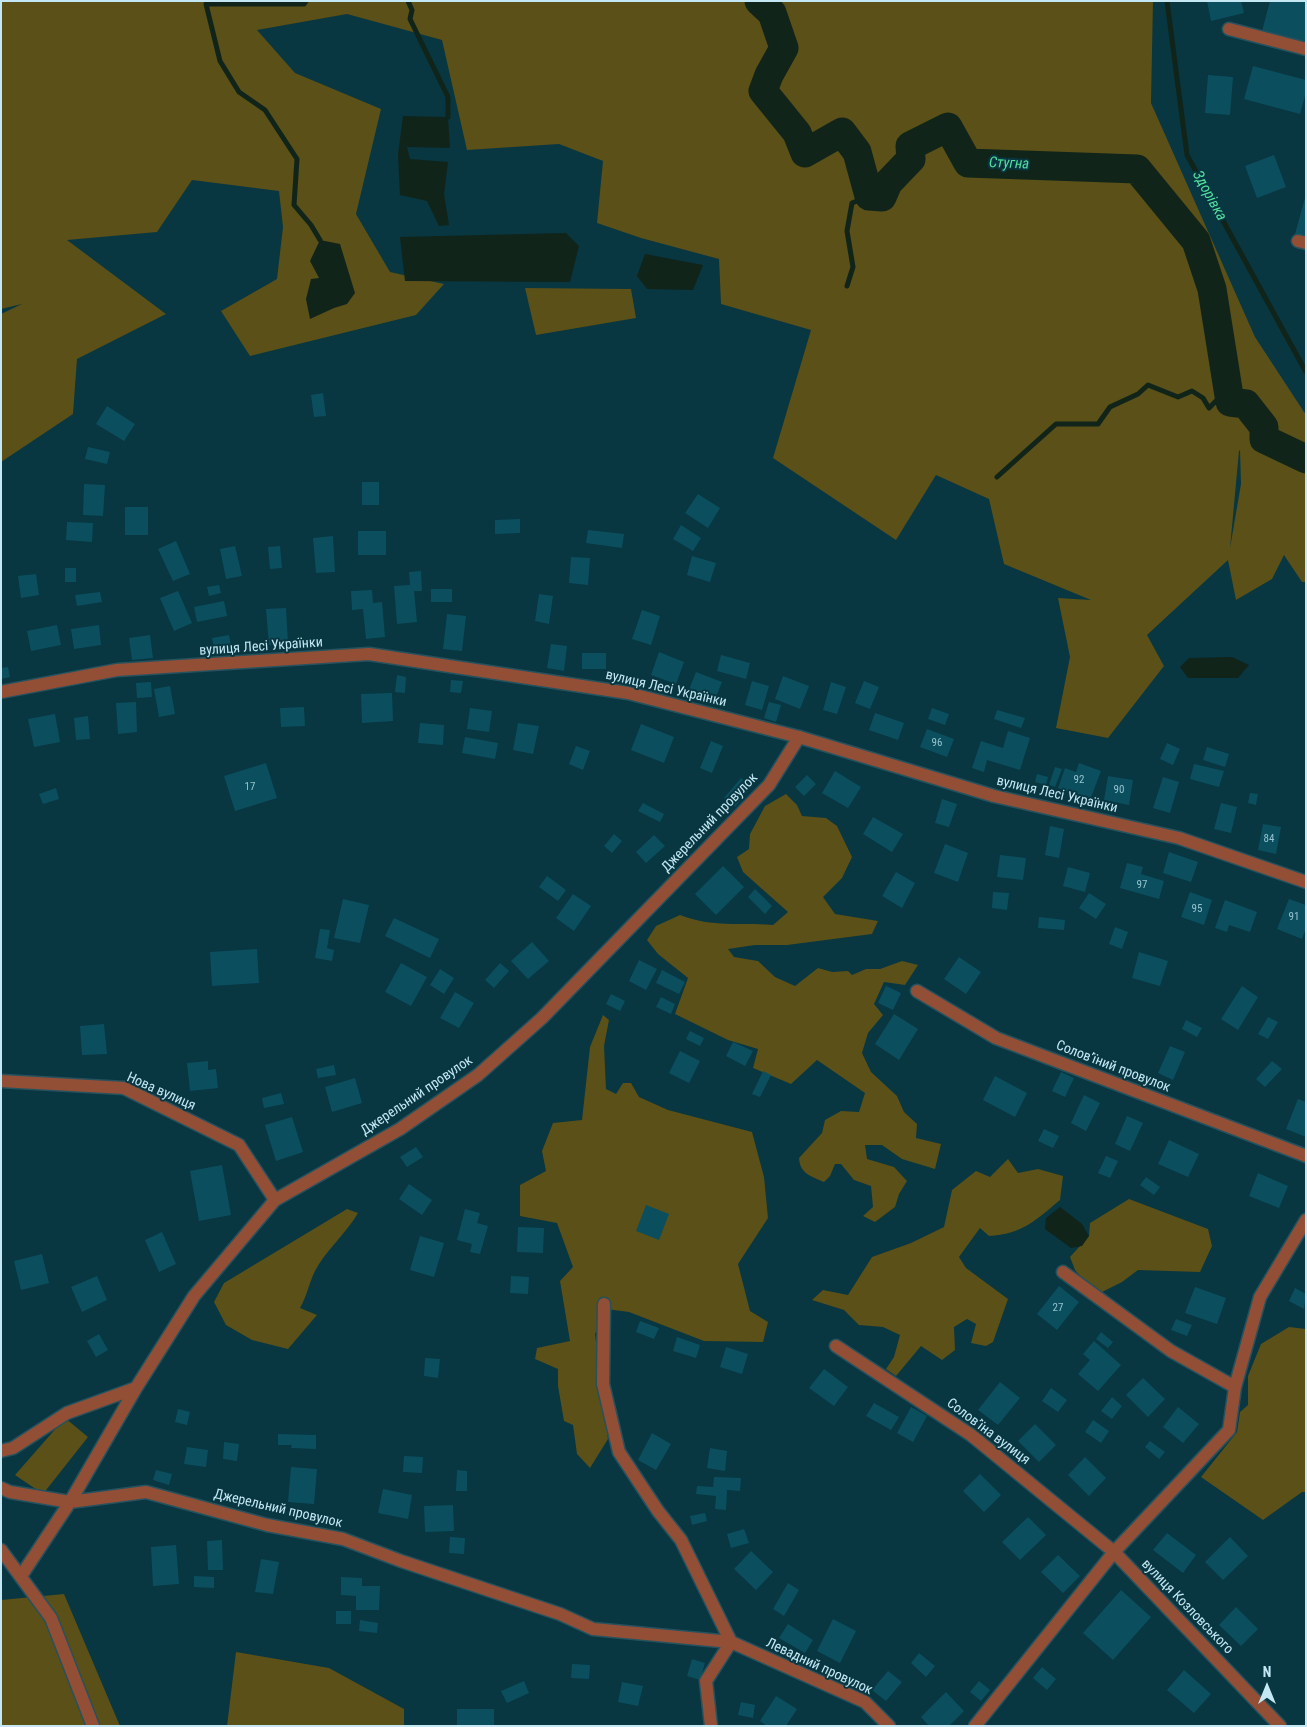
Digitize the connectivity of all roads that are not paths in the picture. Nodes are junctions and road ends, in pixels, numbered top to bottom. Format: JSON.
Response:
{"nodes":[{"id":1,"x":1229,"y":29,"type":"dead end"},
{"id":2,"x":1306,"y":49,"type":"edge"},
{"id":3,"x":1,"y":692,"type":"edge"},
{"id":4,"x":799,"y":737,"type":"junction"},
{"id":5,"x":1306,"y":882,"type":"edge"},
{"id":6,"x":917,"y":991,"type":"dead end"},
{"id":7,"x":1,"y":1081,"type":"edge"},
{"id":8,"x":1306,"y":1156,"type":"edge"},
{"id":9,"x":275,"y":1200,"type":"junction"},
{"id":10,"x":1306,"y":1220,"type":"edge"},
{"id":11,"x":1063,"y":1272,"type":"dead end"},
{"id":12,"x":604,"y":1304,"type":"dead end"},
{"id":13,"x":836,"y":1346,"type":"dead end"},
{"id":14,"x":1235,"y":1387,"type":"junction"},
{"id":15,"x":136,"y":1388,"type":"junction"},
{"id":16,"x":1,"y":1451,"type":"edge"},
{"id":17,"x":1,"y":1488,"type":"edge"},
{"id":18,"x":70,"y":1502,"type":"junction"},
{"id":19,"x":1,"y":1550,"type":"edge"},
{"id":20,"x":1114,"y":1552,"type":"junction"},
{"id":21,"x":21,"y":1576,"type":"junction"},
{"id":22,"x":731,"y":1642,"type":"junction"},
{"id":23,"x":93,"y":1726,"type":"edge"},
{"id":24,"x":711,"y":1726,"type":"edge"},
{"id":25,"x":889,"y":1726,"type":"edge"},
{"id":26,"x":975,"y":1726,"type":"edge"},
{"id":27,"x":1280,"y":1726,"type":"edge"}],
"edges":[{"from":1,"to":2,"type":"street"},
{"from":3,"to":4,"type":"street","name":"вулиця Лесі Українки"},
{"from":4,"to":5,"type":"street","name":"вулиця Лесі Українки"},
{"from":4,"to":9,"type":"street","name":"Джерельний провулок"},
{"from":6,"to":8,"type":"street","name":"Соловʼїний провулок"},
{"from":7,"to":9,"type":"street","name":"Нова вулиця"},
{"from":9,"to":15,"type":"street","name":"Джерельний провулок"},
{"from":10,"to":14,"type":"street"},
{"from":11,"to":14,"type":"street"},
{"from":12,"to":22,"type":"street"},
{"from":13,"to":20,"type":"street","name":"Соловʼїна вулиця"},
{"from":14,"to":20,"type":"street"},
{"from":15,"to":16,"type":"street"},
{"from":15,"to":18,"type":"street","name":"Джерельний провулок"},
{"from":17,"to":18,"type":"street","name":"Джерельний провулок"},
{"from":18,"to":21,"type":"street"},
{"from":18,"to":22,"type":"street","name":"Джерельний провулок"},
{"from":19,"to":21,"type":"street"},
{"from":20,"to":26,"type":"street"},
{"from":20,"to":27,"type":"street","name":"вулиця Козловського"},
{"from":21,"to":23,"type":"street"},
{"from":22,"to":24,"type":"street"},
{"from":22,"to":25,"type":"street","name":"Левадний провулок"}]}
